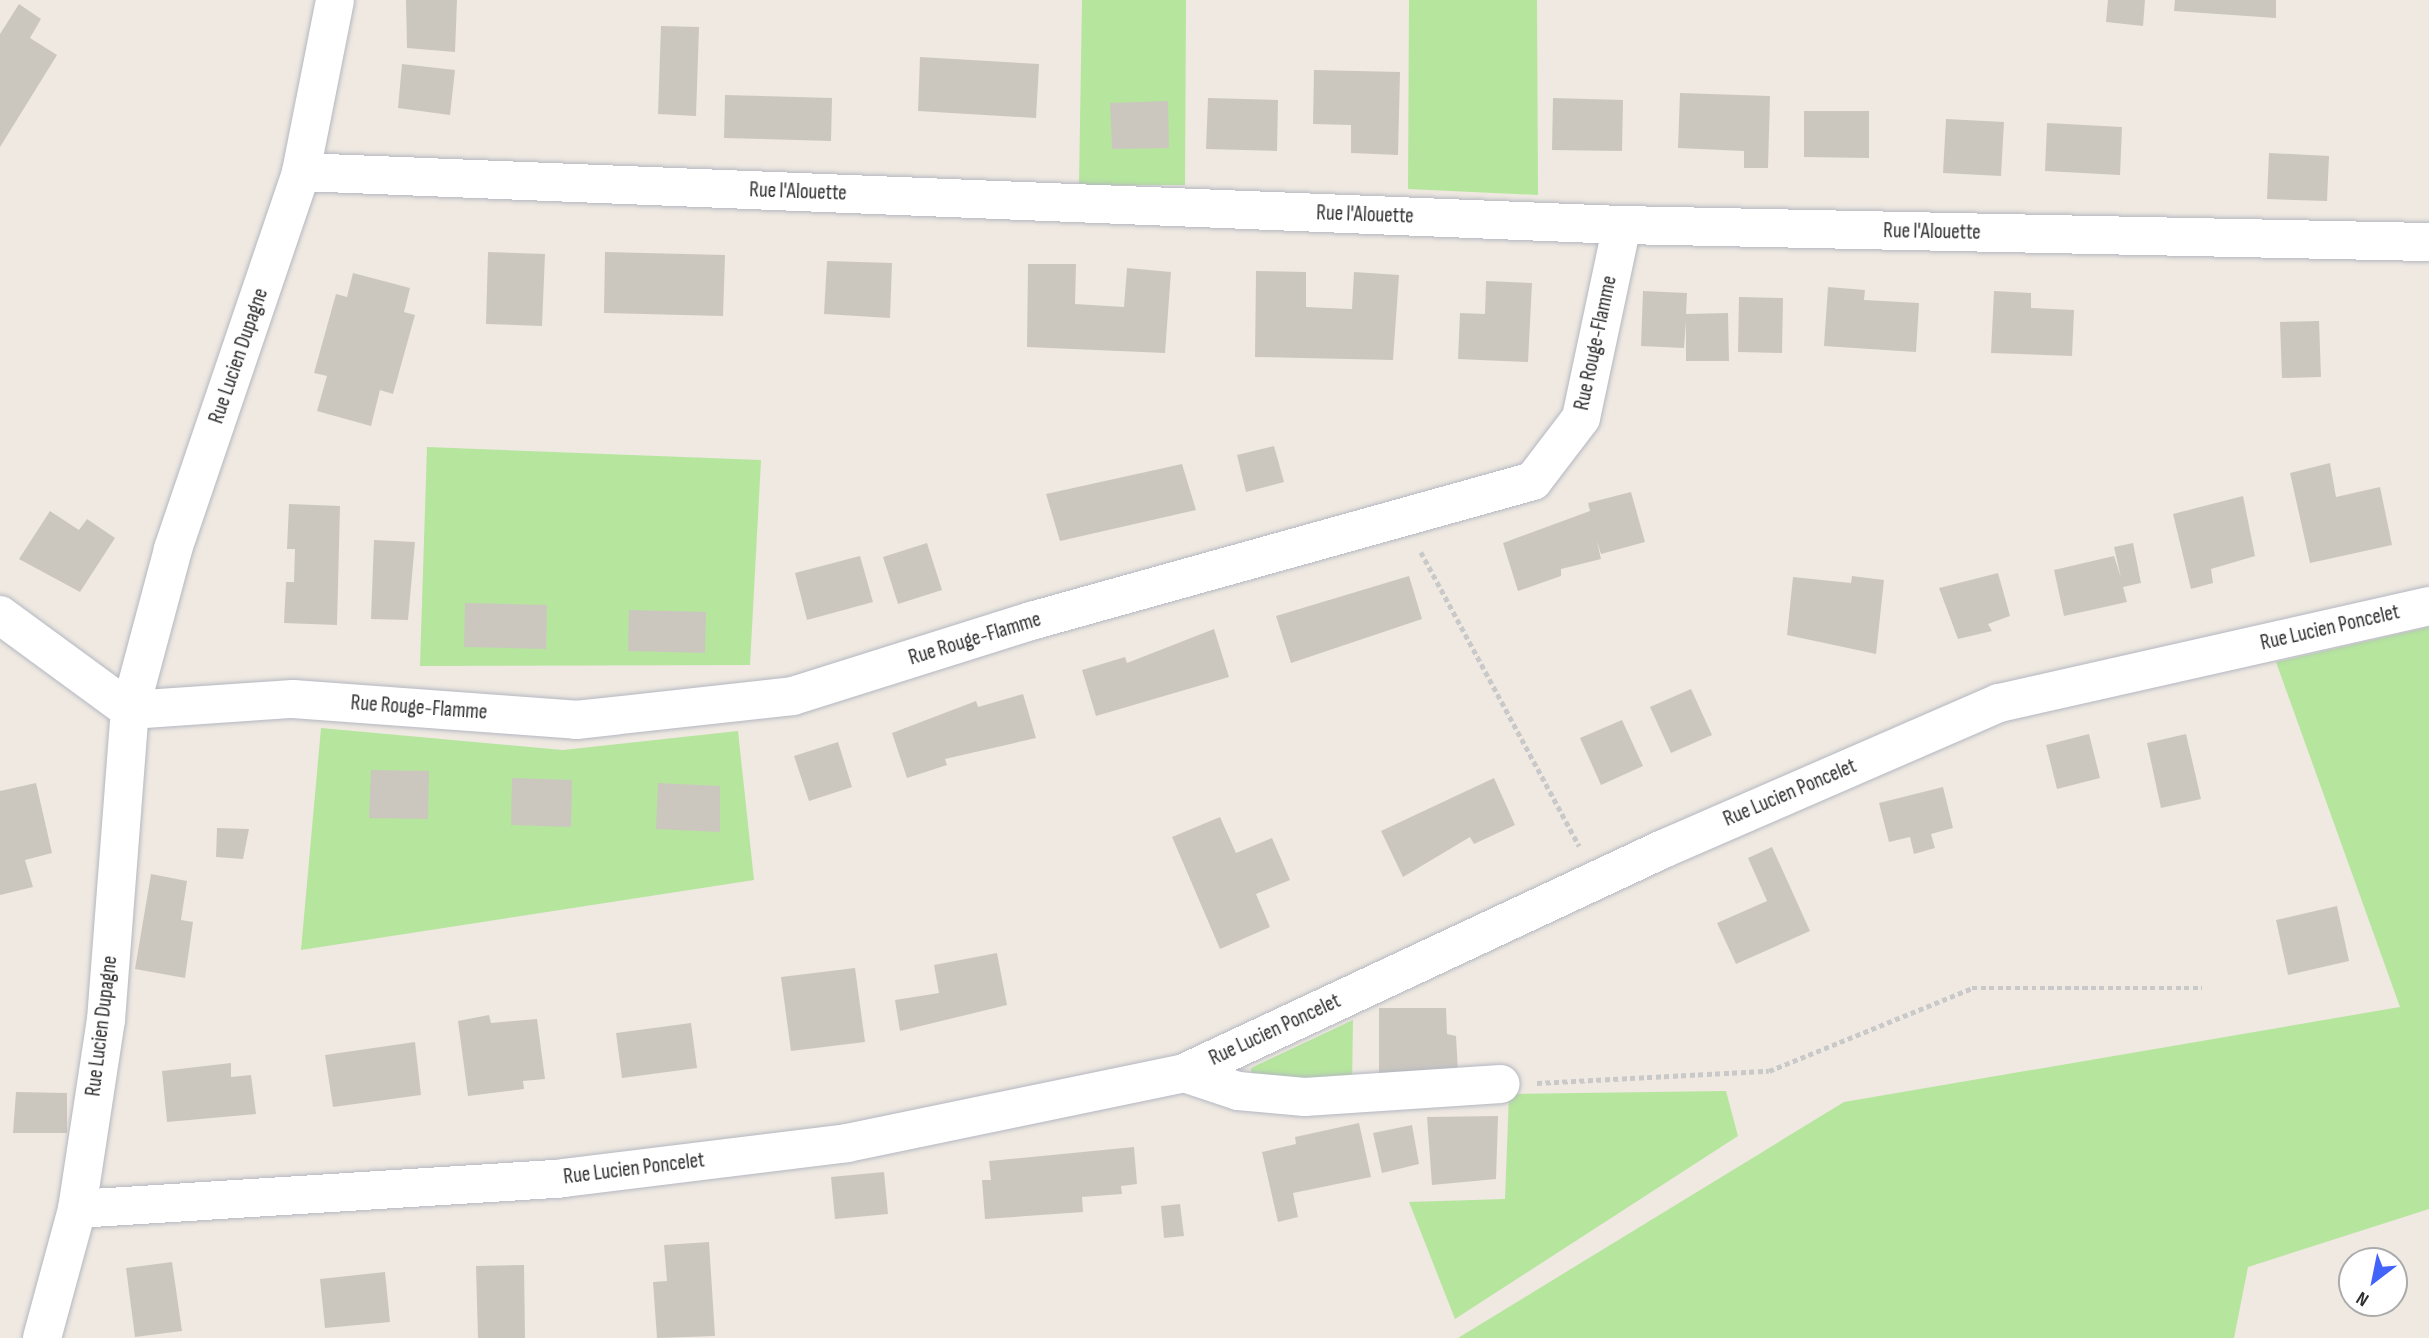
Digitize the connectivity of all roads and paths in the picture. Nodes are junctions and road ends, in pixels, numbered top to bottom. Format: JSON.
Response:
{"nodes":[{"id":1,"x":335,"y":0,"type":"edge"},
{"id":2,"x":301,"y":172,"type":"junction"},
{"id":3,"x":1622,"y":225,"type":"junction"},
{"id":4,"x":2429,"y":242,"type":"edge"},
{"id":5,"x":1404,"y":520,"type":"junction"},
{"id":6,"x":2429,"y":606,"type":"edge"},
{"id":7,"x":0,"y":615,"type":"edge"},
{"id":8,"x":130,"y":710,"type":"junction"},
{"id":9,"x":1597,"y":881,"type":"junction"},
{"id":10,"x":2202,"y":988,"type":"dead end"},
{"id":11,"x":1184,"y":1073,"type":"junction"},
{"id":12,"x":1501,"y":1084,"type":"joint"},
{"id":13,"x":77,"y":1209,"type":"junction"},
{"id":14,"x":42,"y":1338,"type":"edge"}],
"edges":[{"from":1,"to":2,"type":"street","name":"Rue Lucien Dupagne"},
{"from":2,"to":3,"type":"street","name":"Rue l'Alouette"},
{"from":2,"to":8,"type":"street","name":"Rue Lucien Dupagne"},
{"from":3,"to":4,"type":"street","name":"Rue l'Alouette"},
{"from":3,"to":5,"type":"street","name":"Rue Rouge-Flamme"},
{"from":5,"to":8,"type":"street","name":"Rue Rouge-Flamme"},
{"from":5,"to":9,"type":"path"},
{"from":6,"to":9,"type":"street","name":"Rue Lucien Poncelet"},
{"from":7,"to":8,"type":"street"},
{"from":8,"to":13,"type":"street","name":"Rue Lucien Dupagne"},
{"from":9,"to":11,"type":"street","name":"Rue Lucien Poncelet"},
{"from":10,"to":12,"type":"path"},
{"from":11,"to":12,"type":"street","name":"Rue Lucien Poncelet"},
{"from":11,"to":13,"type":"street","name":"Rue Lucien Poncelet"},
{"from":13,"to":14,"type":"street","name":"Rue Lucien Dupagne"}]}
